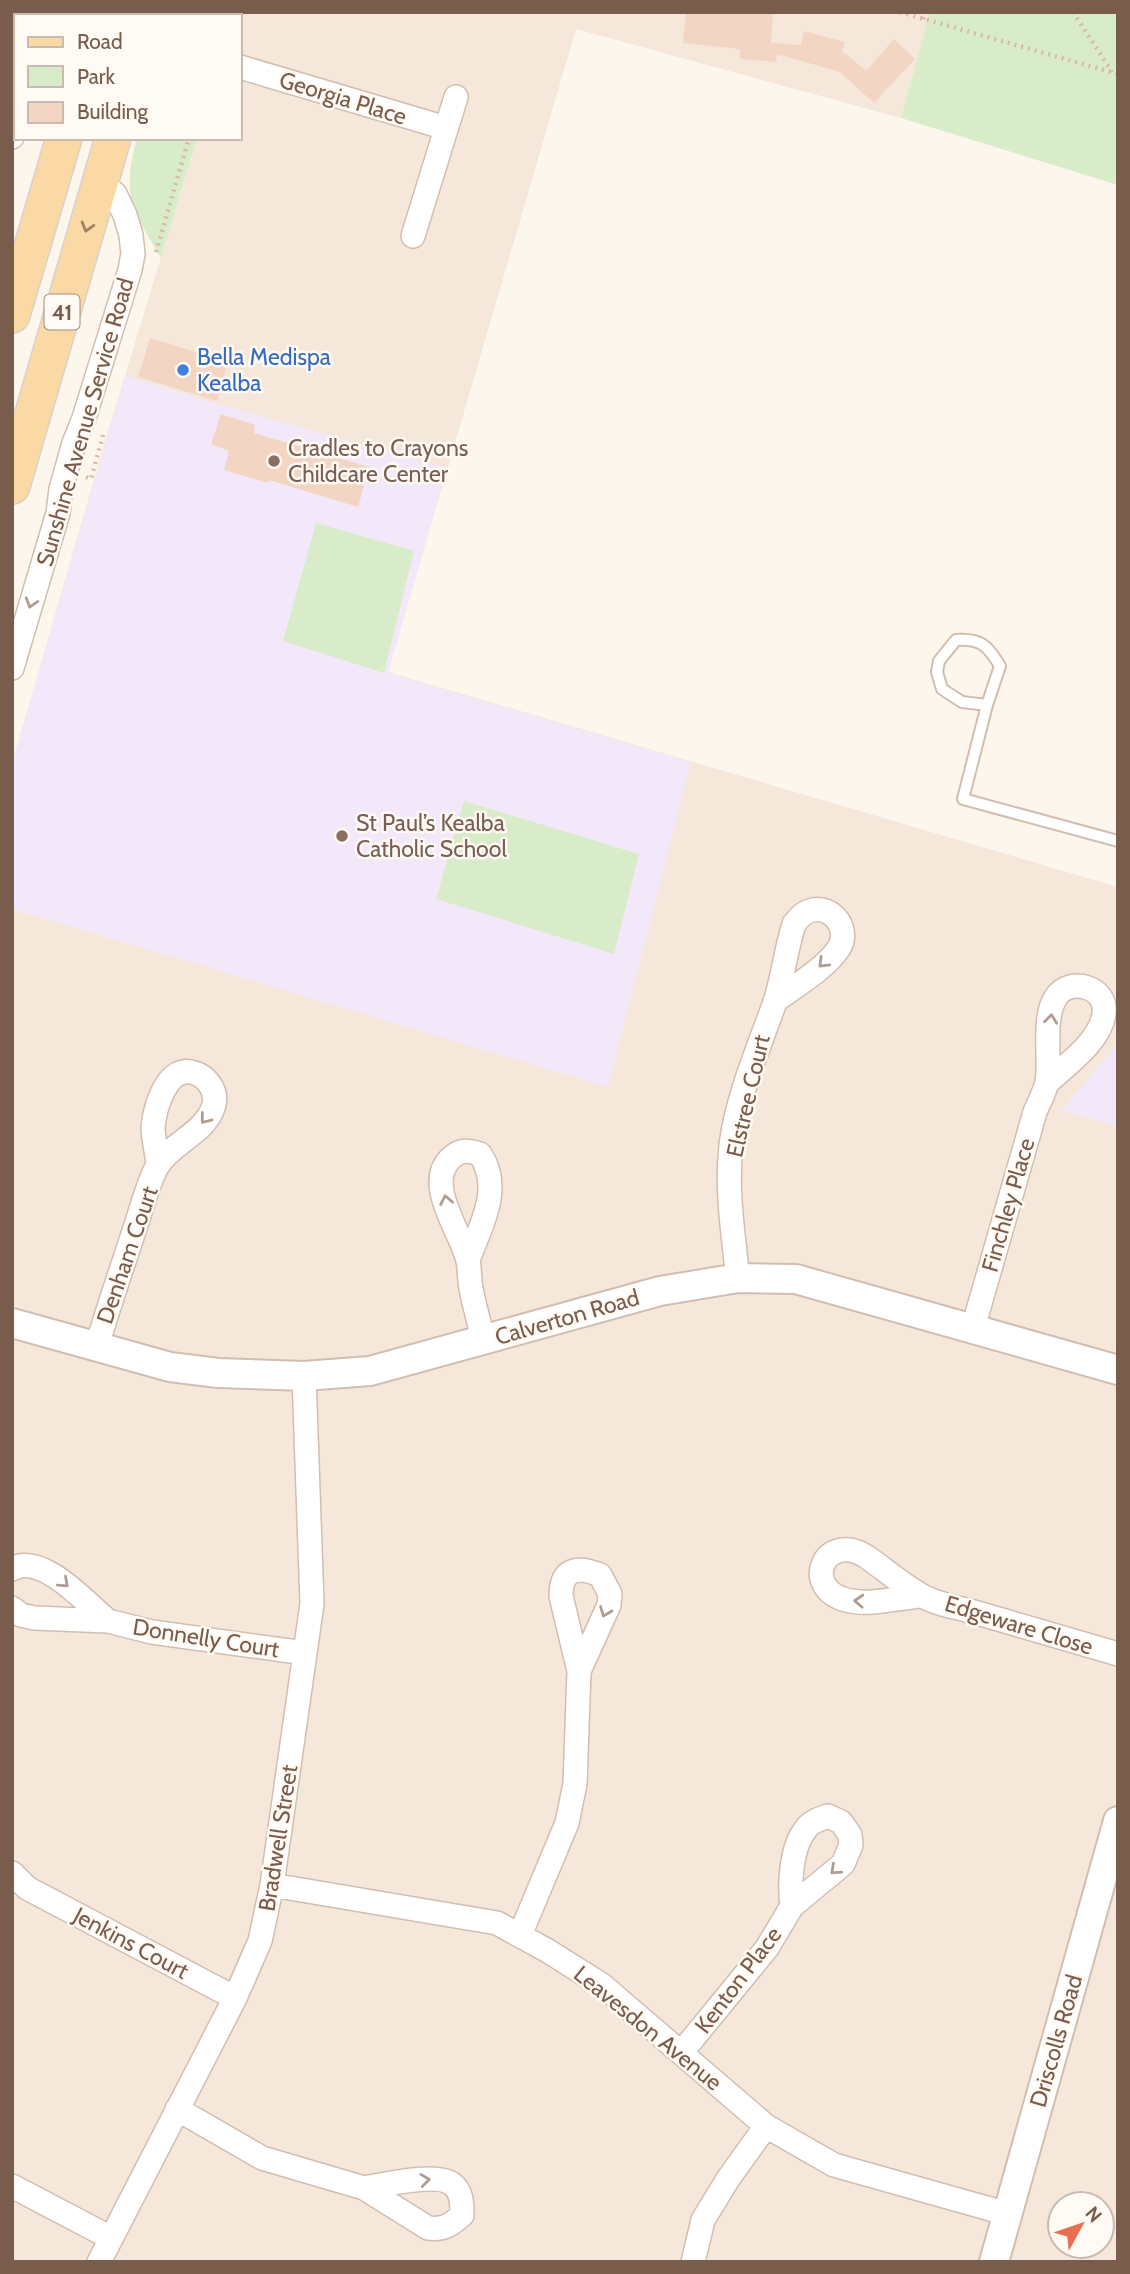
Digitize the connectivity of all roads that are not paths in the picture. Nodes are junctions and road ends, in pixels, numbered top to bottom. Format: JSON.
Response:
{"nodes":[{"id":1,"x":242,"y":68,"type":"edge"},
{"id":2,"x":456,"y":97,"type":"dead end"},
{"id":3,"x":446,"y":128,"type":"junction"},
{"id":4,"x":63,"y":140,"type":"edge"},
{"id":5,"x":112,"y":140,"type":"edge"},
{"id":6,"x":52,"y":179,"type":"junction"},
{"id":7,"x":100,"y":182,"type":"junction"},
{"id":8,"x":413,"y":236,"type":"dead end"},
{"id":9,"x":12,"y":315,"type":"edge"},
{"id":10,"x":12,"y":486,"type":"edge"},
{"id":11,"x":12,"y":668,"type":"edge"},
{"id":12,"x":987,"y":705,"type":"junction"},
{"id":13,"x":1118,"y":841,"type":"edge"},
{"id":14,"x":775,"y":1001,"type":"dead end"},
{"id":15,"x":1047,"y":1083,"type":"dead end"},
{"id":16,"x":158,"y":1164,"type":"dead end"},
{"id":17,"x":468,"y":1259,"type":"dead end"},
{"id":18,"x":738,"y":1278,"type":"junction"},
{"id":19,"x":12,"y":1323,"type":"edge"},
{"id":20,"x":973,"y":1328,"type":"junction"},
{"id":21,"x":484,"y":1341,"type":"junction"},
{"id":22,"x":97,"y":1346,"type":"junction"},
{"id":23,"x":1118,"y":1370,"type":"edge"},
{"id":24,"x":304,"y":1377,"type":"junction"},
{"id":25,"x":12,"y":1569,"type":"edge"},
{"id":26,"x":920,"y":1596,"type":"dead end"},
{"id":27,"x":12,"y":1608,"type":"edge"},
{"id":28,"x":107,"y":1621,"type":"junction"},
{"id":29,"x":305,"y":1653,"type":"junction"},
{"id":30,"x":1118,"y":1654,"type":"edge"},
{"id":31,"x":579,"y":1671,"type":"dead end"},
{"id":32,"x":1118,"y":1821,"type":"edge"},
{"id":33,"x":17,"y":1882,"type":"edge"},
{"id":34,"x":272,"y":1885,"type":"junction"},
{"id":35,"x":792,"y":1906,"type":"dead end"},
{"id":36,"x":520,"y":1935,"type":"junction"},
{"id":37,"x":235,"y":1998,"type":"junction"},
{"id":38,"x":681,"y":2053,"type":"junction"},
{"id":39,"x":177,"y":2109,"type":"junction"},
{"id":40,"x":766,"y":2126,"type":"junction"},
{"id":41,"x":12,"y":2186,"type":"edge"},
{"id":42,"x":363,"y":2188,"type":"dead end"},
{"id":43,"x":1009,"y":2214,"type":"junction"},
{"id":44,"x":111,"y":2238,"type":"junction"},
{"id":45,"x":99,"y":2262,"type":"edge"},
{"id":46,"x":693,"y":2262,"type":"edge"},
{"id":47,"x":994,"y":2262,"type":"edge"}],
"edges":[{"from":1,"to":3,"type":"street","name":"Georgia Place"},
{"from":2,"to":3,"type":"street"},
{"from":3,"to":8,"type":"street"},
{"from":4,"to":6,"type":"main road","number":"41"},
{"from":5,"to":7,"type":"main road","number":"41"},
{"from":6,"to":7,"type":"main road"},
{"from":6,"to":9,"type":"main road","number":"41"},
{"from":7,"to":10,"type":"main road","number":"41","one_way":true},
{"from":7,"to":11,"type":"street","name":"Sunshine Avenue Service Road","one_way":true},
{"from":12,"to":12,"type":"lane"},
{"from":12,"to":13,"type":"lane"},
{"from":14,"to":18,"type":"street","name":"Elstree Court"},
{"from":15,"to":20,"type":"street","name":"Finchley Place"},
{"from":16,"to":22,"type":"street","name":"Denham Court"},
{"from":17,"to":21,"type":"street"},
{"from":18,"to":20,"type":"street","name":"Calverton Road"},
{"from":18,"to":21,"type":"street","name":"Calverton Road"},
{"from":19,"to":22,"type":"street","name":"Calverton Road"},
{"from":20,"to":23,"type":"street","name":"Calverton Road"},
{"from":21,"to":24,"type":"street","name":"Calverton Road"},
{"from":22,"to":24,"type":"street","name":"Calverton Road"},
{"from":24,"to":29,"type":"street","name":"Bradwell Street"},
{"from":25,"to":28,"type":"street","name":"Donnelly Court","one_way":true},
{"from":26,"to":30,"type":"street","name":"Edgeware Close"},
{"from":27,"to":28,"type":"street","name":"Donnelly Court"},
{"from":28,"to":29,"type":"street","name":"Donnelly Court"},
{"from":29,"to":34,"type":"street","name":"Bradwell Street"},
{"from":31,"to":36,"type":"street"},
{"from":32,"to":43,"type":"street","name":"Driscolls Road"},
{"from":33,"to":37,"type":"street","name":"Jenkins Court"},
{"from":34,"to":36,"type":"street","name":"Leavesdon Avenue"},
{"from":34,"to":37,"type":"street","name":"Bradwell Street"},
{"from":35,"to":38,"type":"street","name":"Kenton Place"},
{"from":36,"to":38,"type":"street","name":"Leavesdon Avenue"},
{"from":37,"to":39,"type":"street","name":"Bradwell Street"},
{"from":38,"to":40,"type":"street","name":"Leavesdon Avenue"},
{"from":39,"to":42,"type":"street"},
{"from":39,"to":44,"type":"street","name":"Bradwell Street"},
{"from":40,"to":43,"type":"street","name":"Leavesdon Avenue"},
{"from":40,"to":46,"type":"street"},
{"from":41,"to":44,"type":"street"},
{"from":43,"to":47,"type":"street","name":"Driscolls Road"},
{"from":44,"to":45,"type":"street","name":"Bradwell Street"}]}
